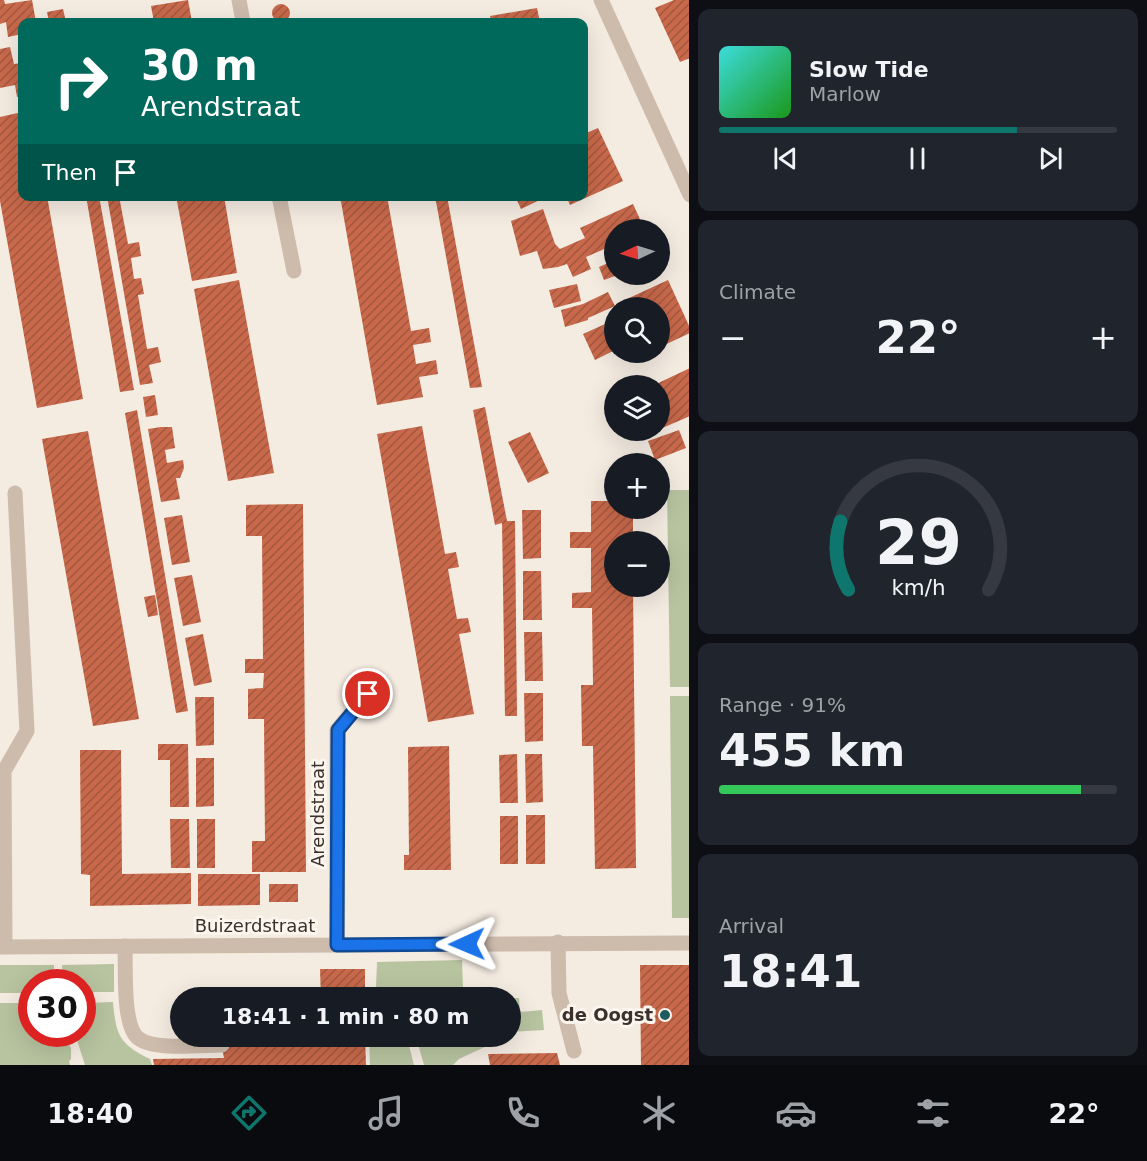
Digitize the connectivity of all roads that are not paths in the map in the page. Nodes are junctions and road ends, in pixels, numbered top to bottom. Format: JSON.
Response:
{"nodes":[{"id":1,"x":238,"y":0,"type":"edge"},
{"id":2,"x":601,"y":0,"type":"edge"},
{"id":3,"x":242,"y":18,"type":"edge"},
{"id":4,"x":689,"y":193,"type":"edge"},
{"id":5,"x":280,"y":201,"type":"edge"},
{"id":6,"x":294,"y":271,"type":"dead end"},
{"id":7,"x":15,"y":493,"type":"dead end"},
{"id":8,"x":368,"y":694,"type":"dead end"},
{"id":9,"x":558,"y":942,"type":"junction"},
{"id":10,"x":689,"y":943,"type":"edge"},
{"id":11,"x":337,"y":945,"type":"junction"},
{"id":12,"x":125,"y":946,"type":"junction"},
{"id":13,"x":2,"y":947,"type":"edge"},
{"id":14,"x":170,"y":1045,"type":"edge"},
{"id":15,"x":574,"y":1051,"type":"dead end"}],
"edges":[{"from":1,"to":3,"type":"street"},
{"from":2,"to":4,"type":"street"},
{"from":5,"to":6,"type":"street"},
{"from":7,"to":13,"type":"street"},
{"from":8,"to":11,"type":"street","name":"Arendstraat"},
{"from":9,"to":10,"type":"street","name":"Buizerdstraat"},
{"from":9,"to":11,"type":"street","name":"Buizerdstraat"},
{"from":9,"to":15,"type":"street"},
{"from":11,"to":12,"type":"street","name":"Buizerdstraat"},
{"from":12,"to":13,"type":"street","name":"Buizerdstraat"},
{"from":12,"to":14,"type":"street"}]}
